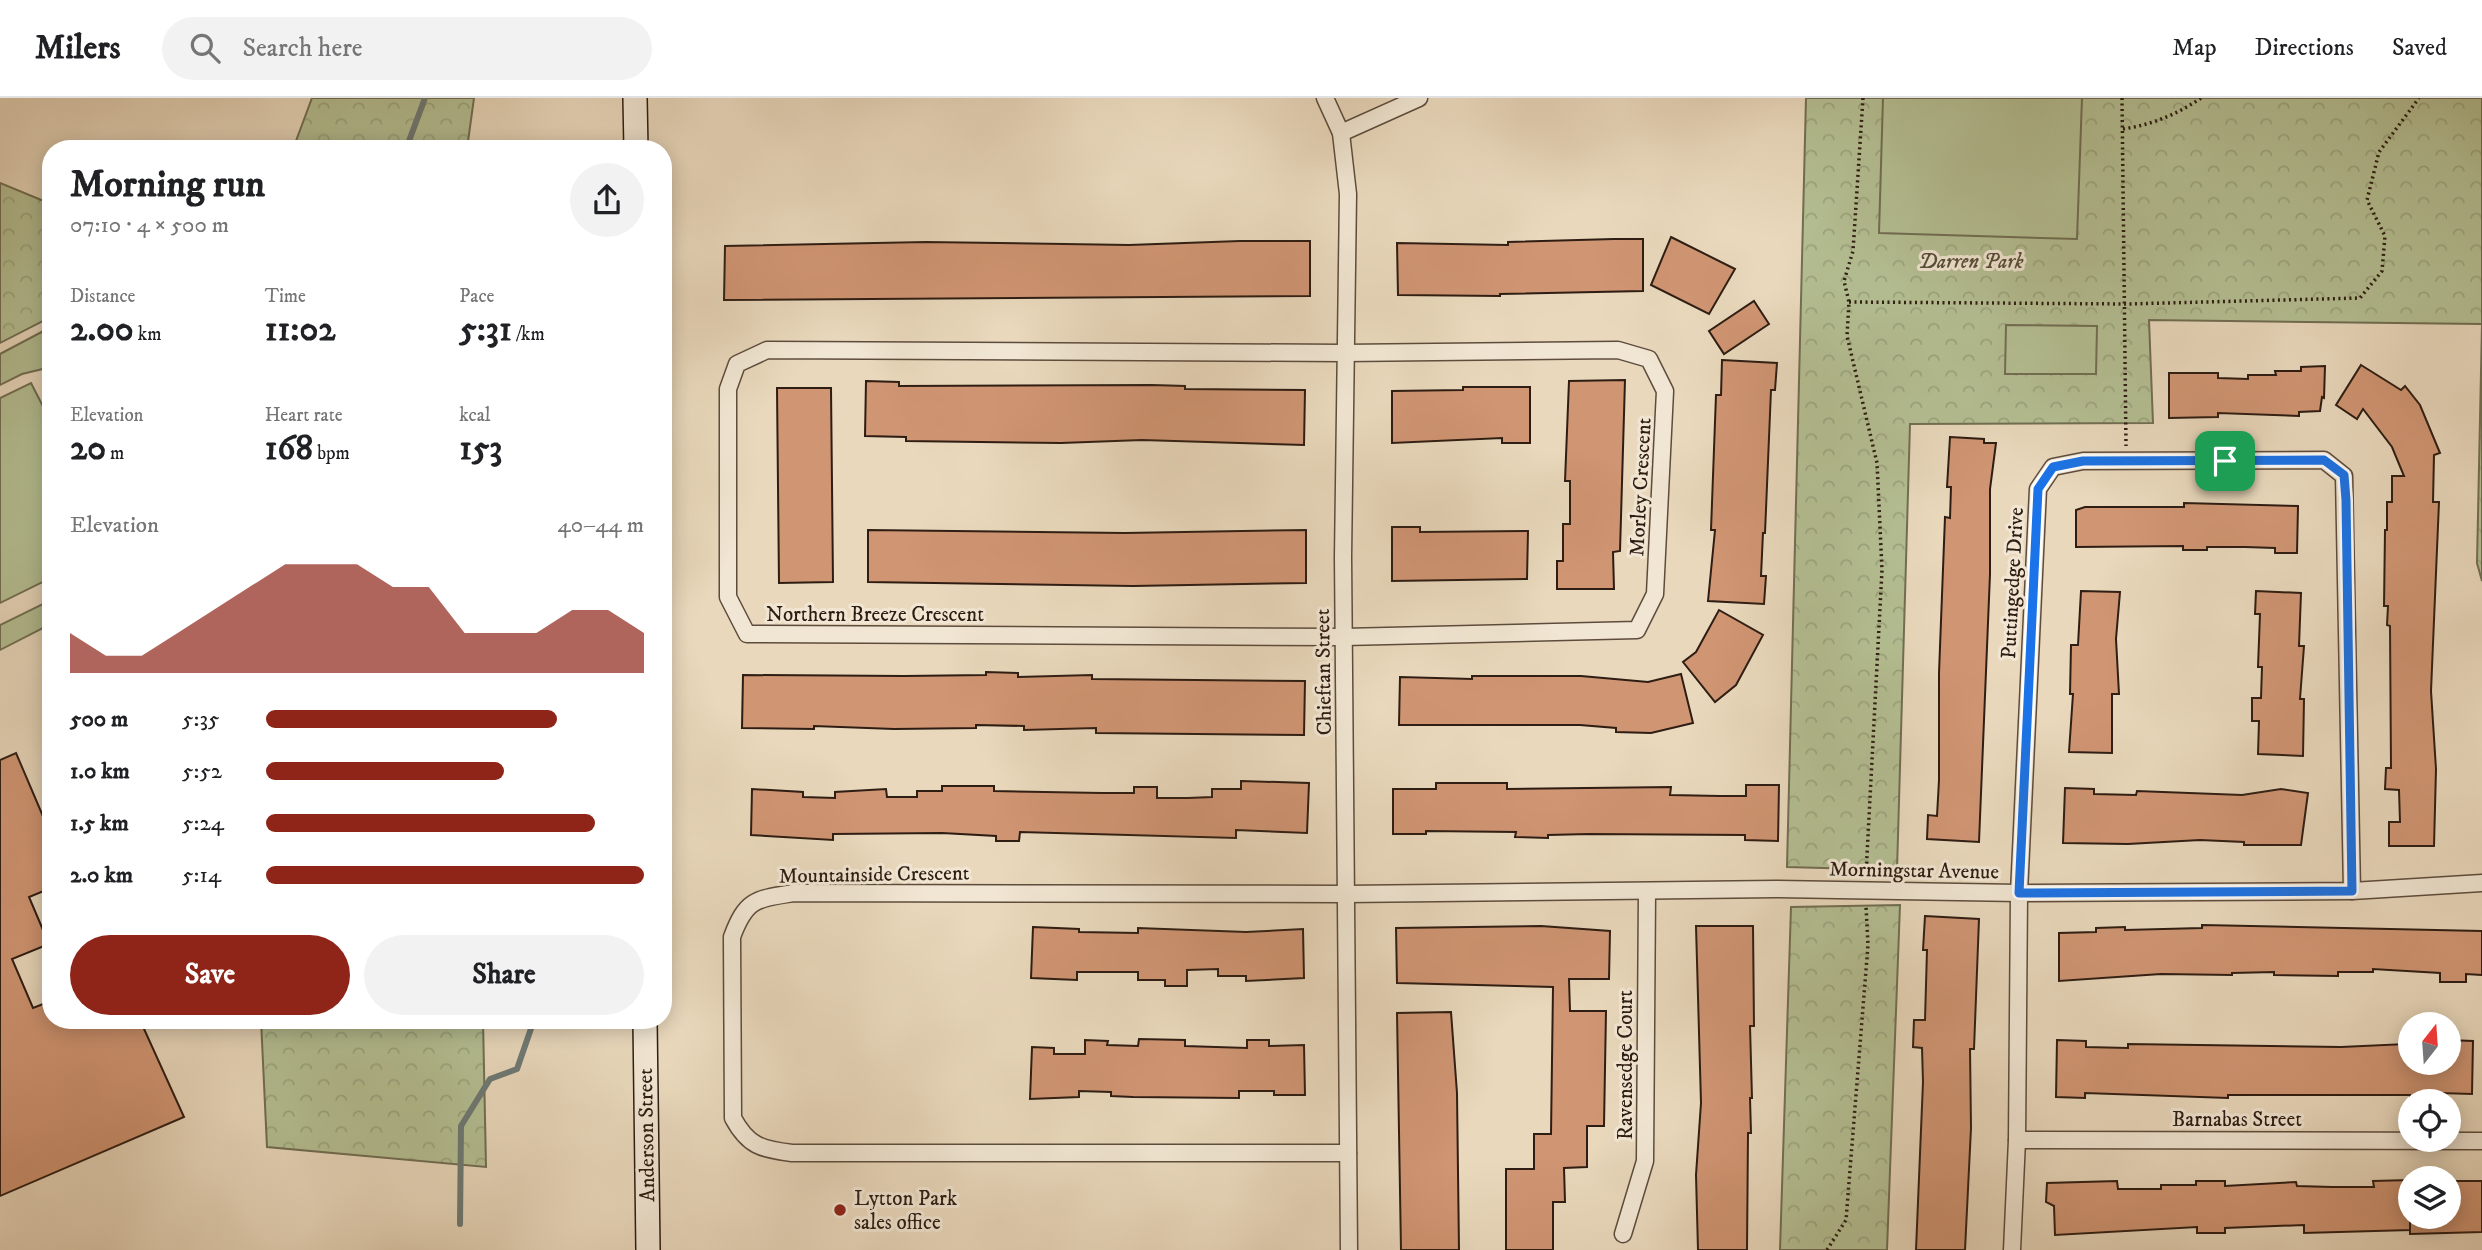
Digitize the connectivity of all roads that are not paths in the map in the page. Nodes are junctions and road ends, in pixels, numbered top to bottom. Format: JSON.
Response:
{"nodes":[{"id":1,"x":635,"y":98,"type":"edge"},
{"id":2,"x":1325,"y":98,"type":"edge"},
{"id":3,"x":1419,"y":98,"type":"edge"},
{"id":4,"x":1341,"y":133,"type":"junction"},
{"id":5,"x":636,"y":140,"type":"edge"},
{"id":6,"x":1345,"y":353,"type":"junction"},
{"id":7,"x":1344,"y":637,"type":"junction"},
{"id":8,"x":2482,"y":883,"type":"edge"},
{"id":9,"x":2352,"y":891,"type":"junction"},
{"id":10,"x":1647,"y":892,"type":"junction"},
{"id":11,"x":2019,"y":893,"type":"junction"},
{"id":12,"x":1346,"y":894,"type":"junction"},
{"id":13,"x":645,"y":1029,"type":"edge"},
{"id":14,"x":2017,"y":1140,"type":"junction"},
{"id":15,"x":2482,"y":1141,"type":"edge"},
{"id":16,"x":1348,"y":1153,"type":"junction"},
{"id":17,"x":1623,"y":1234,"type":"dead end"},
{"id":18,"x":648,"y":1250,"type":"edge"},
{"id":19,"x":1349,"y":1250,"type":"edge"},
{"id":20,"x":2012,"y":1250,"type":"edge"}],
"edges":[{"from":1,"to":5,"type":"street"},
{"from":2,"to":4,"type":"street","name":"Chieftan Street"},
{"from":3,"to":4,"type":"street"},
{"from":4,"to":6,"type":"street","name":"Chieftan Street"},
{"from":6,"to":7,"type":"street","name":"Chieftan Street"},
{"from":6,"to":7,"type":"street","name":"Morley Crescent"},
{"from":6,"to":7,"type":"street","name":"Northern Breeze Crescent"},
{"from":7,"to":12,"type":"street","name":"Chieftan Street"},
{"from":8,"to":9,"type":"street","name":"Morningstar Avenue"},
{"from":9,"to":11,"type":"street","name":"Morningstar Avenue"},
{"from":9,"to":11,"type":"street","name":"Puttingedge Drive"},
{"from":10,"to":11,"type":"street","name":"Morningstar Avenue"},
{"from":10,"to":12,"type":"street","name":"Morningstar Avenue"},
{"from":10,"to":17,"type":"street","name":"Ravensedge Court"},
{"from":11,"to":14,"type":"street","name":"Puttingedge Drive"},
{"from":12,"to":16,"type":"street","name":"Chieftan Street"},
{"from":12,"to":16,"type":"street","name":"Mountainside Crescent"},
{"from":13,"to":18,"type":"street","name":"Anderson Street"},
{"from":14,"to":15,"type":"street","name":"Barnabas Street"},
{"from":14,"to":20,"type":"street","name":"Puttingedge Drive"},
{"from":16,"to":19,"type":"street","name":"Chieftan Street"}]}
